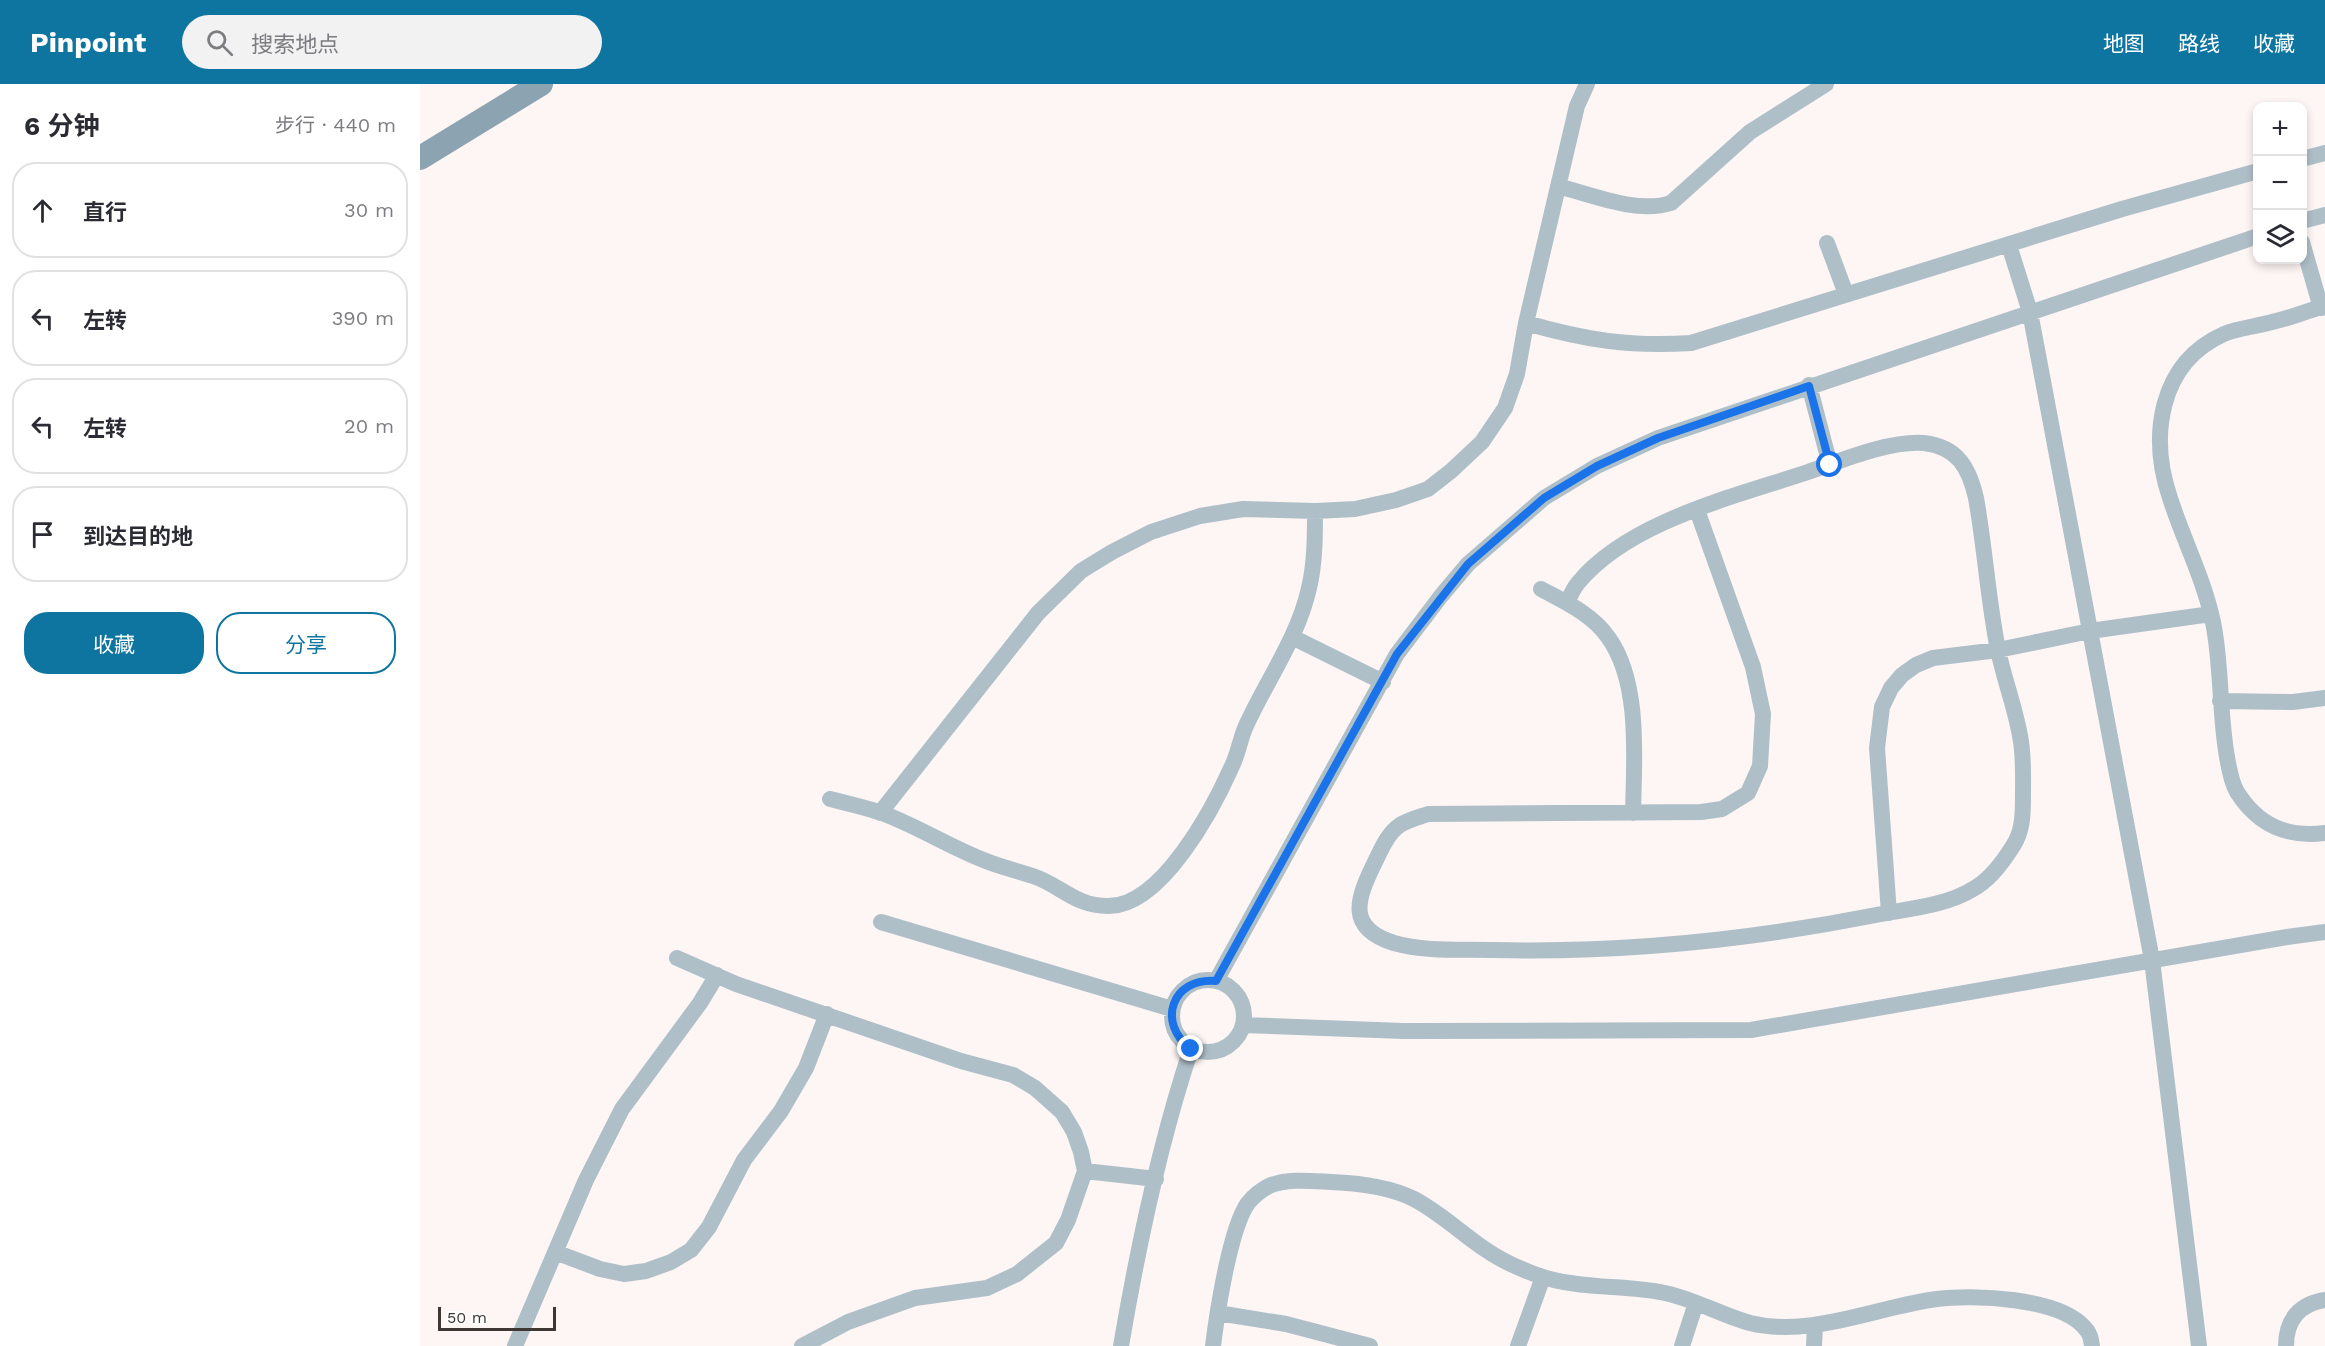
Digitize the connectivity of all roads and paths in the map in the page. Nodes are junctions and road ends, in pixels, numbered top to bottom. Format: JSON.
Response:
{"nodes":[{"id":1,"x":541,"y":84,"type":"edge"},
{"id":2,"x":1587,"y":84,"type":"edge"},
{"id":3,"x":1826,"y":84,"type":"edge"},
{"id":4,"x":2325,"y":153,"type":"edge"},
{"id":5,"x":420,"y":158,"type":"edge"},
{"id":6,"x":2307,"y":158,"type":"edge"},
{"id":7,"x":2253,"y":172,"type":"edge"},
{"id":8,"x":1558,"y":186,"type":"junction"},
{"id":9,"x":2325,"y":214,"type":"edge"},
{"id":10,"x":2307,"y":219,"type":"edge"},
{"id":11,"x":2253,"y":238,"type":"edge"},
{"id":12,"x":1827,"y":243,"type":"dead end"},
{"id":13,"x":2009,"y":245,"type":"junction"},
{"id":14,"x":2307,"y":257,"type":"edge"},
{"id":15,"x":1846,"y":294,"type":"junction"},
{"id":16,"x":2323,"y":307,"type":"edge"},
{"id":17,"x":2030,"y":312,"type":"junction"},
{"id":18,"x":1526,"y":323,"type":"junction"},
{"id":19,"x":1809,"y":386,"type":"junction"},
{"id":20,"x":1830,"y":465,"type":"junction"},
{"id":21,"x":1696,"y":510,"type":"junction"},
{"id":22,"x":1315,"y":511,"type":"junction"},
{"id":23,"x":1541,"y":590,"type":"dead end"},
{"id":24,"x":1567,"y":603,"type":"junction"},
{"id":25,"x":2211,"y":614,"type":"junction"},
{"id":26,"x":2090,"y":631,"type":"junction"},
{"id":27,"x":1292,"y":637,"type":"junction"},
{"id":28,"x":1998,"y":650,"type":"junction"},
{"id":29,"x":1383,"y":681,"type":"junction"},
{"id":30,"x":2325,"y":698,"type":"edge"},
{"id":31,"x":2220,"y":701,"type":"junction"},
{"id":32,"x":830,"y":799,"type":"dead end"},
{"id":33,"x":880,"y":813,"type":"junction"},
{"id":34,"x":1633,"y":813,"type":"junction"},
{"id":35,"x":2325,"y":833,"type":"edge"},
{"id":36,"x":1889,"y":913,"type":"junction"},
{"id":37,"x":882,"y":922,"type":"dead end"},
{"id":38,"x":2325,"y":932,"type":"edge"},
{"id":39,"x":677,"y":958,"type":"dead end"},
{"id":40,"x":2152,"y":960,"type":"junction"},
{"id":41,"x":717,"y":975,"type":"junction"},
{"id":42,"x":1216,"y":981,"type":"junction"},
{"id":43,"x":1172,"y":1009,"type":"junction"},
{"id":44,"x":827,"y":1014,"type":"junction"},
{"id":45,"x":1244,"y":1025,"type":"junction"},
{"id":46,"x":1191,"y":1049,"type":"junction"},
{"id":47,"x":1085,"y":1171,"type":"junction"},
{"id":48,"x":1156,"y":1179,"type":"junction"},
{"id":49,"x":555,"y":1252,"type":"junction"},
{"id":50,"x":1543,"y":1277,"type":"junction"},
{"id":51,"x":2325,"y":1300,"type":"edge"},
{"id":52,"x":1696,"y":1303,"type":"junction"},
{"id":53,"x":1218,"y":1313,"type":"junction"},
{"id":54,"x":1815,"y":1324,"type":"junction"},
{"id":55,"x":515,"y":1346,"type":"edge"},
{"id":56,"x":802,"y":1346,"type":"edge"},
{"id":57,"x":1121,"y":1346,"type":"edge"},
{"id":58,"x":1213,"y":1346,"type":"edge"},
{"id":59,"x":1370,"y":1346,"type":"edge"},
{"id":60,"x":1518,"y":1346,"type":"edge"},
{"id":61,"x":1682,"y":1346,"type":"edge"},
{"id":62,"x":1814,"y":1346,"type":"edge"},
{"id":63,"x":2092,"y":1346,"type":"edge"},
{"id":64,"x":2199,"y":1346,"type":"edge"},
{"id":65,"x":2286,"y":1346,"type":"edge"}],
"edges":[{"from":1,"to":5,"type":"main road"},
{"from":2,"to":8,"type":"street"},
{"from":3,"to":8,"type":"street"},
{"from":4,"to":6,"type":"street"},
{"from":7,"to":13,"type":"street"},
{"from":8,"to":18,"type":"street"},
{"from":9,"to":10,"type":"street"},
{"from":11,"to":17,"type":"street"},
{"from":12,"to":15,"type":"street"},
{"from":13,"to":15,"type":"street"},
{"from":13,"to":17,"type":"street"},
{"from":14,"to":16,"type":"street"},
{"from":15,"to":18,"type":"street"},
{"from":16,"to":25,"type":"street"},
{"from":17,"to":19,"type":"street"},
{"from":17,"to":26,"type":"street"},
{"from":18,"to":22,"type":"street"},
{"from":19,"to":20,"type":"street"},
{"from":19,"to":29,"type":"street"},
{"from":20,"to":21,"type":"street"},
{"from":20,"to":28,"type":"street"},
{"from":21,"to":24,"type":"street"},
{"from":21,"to":34,"type":"street"},
{"from":22,"to":27,"type":"street"},
{"from":22,"to":33,"type":"street"},
{"from":23,"to":24,"type":"street"},
{"from":24,"to":34,"type":"street"},
{"from":25,"to":26,"type":"street"},
{"from":25,"to":31,"type":"street"},
{"from":26,"to":28,"type":"street"},
{"from":26,"to":40,"type":"street"},
{"from":27,"to":29,"type":"street"},
{"from":27,"to":33,"type":"street"},
{"from":28,"to":36,"type":"street"},
{"from":28,"to":36,"type":"street"},
{"from":29,"to":42,"type":"street"},
{"from":30,"to":31,"type":"street"},
{"from":31,"to":35,"type":"street"},
{"from":32,"to":33,"type":"street"},
{"from":34,"to":36,"type":"street"},
{"from":37,"to":43,"type":"street"},
{"from":38,"to":40,"type":"street"},
{"from":39,"to":41,"type":"street"},
{"from":40,"to":45,"type":"street"},
{"from":40,"to":64,"type":"street"},
{"from":41,"to":44,"type":"street"},
{"from":41,"to":49,"type":"street"},
{"from":42,"to":43,"type":"street"},
{"from":42,"to":45,"type":"street"},
{"from":43,"to":46,"type":"street"},
{"from":44,"to":47,"type":"street"},
{"from":44,"to":49,"type":"street"},
{"from":45,"to":46,"type":"street"},
{"from":46,"to":48,"type":"street"},
{"from":47,"to":48,"type":"street"},
{"from":47,"to":56,"type":"street"},
{"from":48,"to":57,"type":"street"},
{"from":49,"to":55,"type":"street"},
{"from":50,"to":52,"type":"street"},
{"from":50,"to":53,"type":"street"},
{"from":50,"to":60,"type":"street"},
{"from":51,"to":65,"type":"street"},
{"from":52,"to":54,"type":"street"},
{"from":52,"to":61,"type":"street"},
{"from":53,"to":58,"type":"street"},
{"from":53,"to":59,"type":"street"},
{"from":54,"to":62,"type":"street"},
{"from":54,"to":63,"type":"street"}]}
